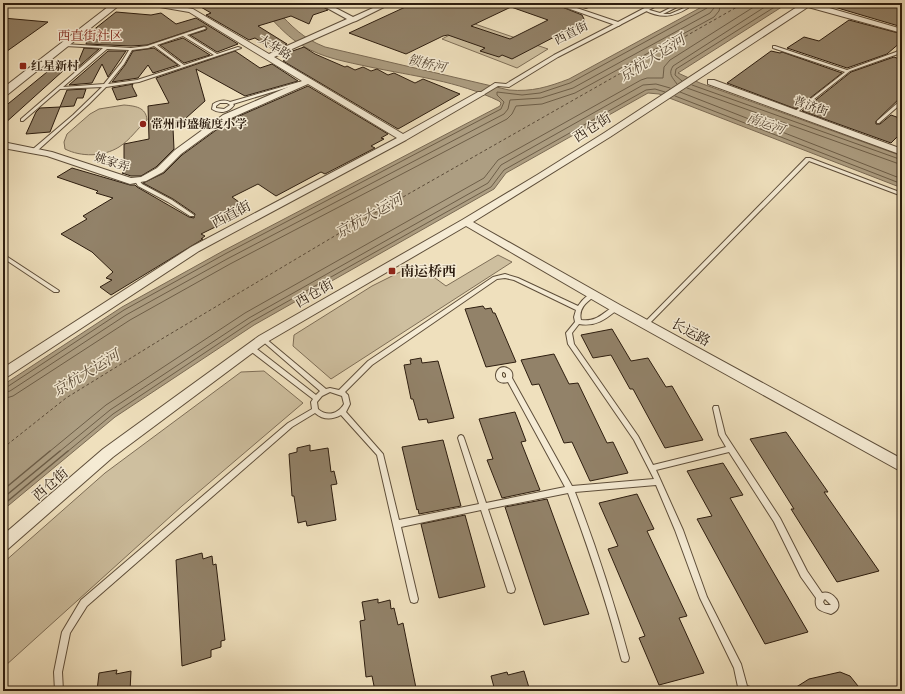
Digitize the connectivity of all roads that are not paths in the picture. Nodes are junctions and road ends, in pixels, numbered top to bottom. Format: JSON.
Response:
{"nodes":[{"id":1,"x":6,"y":3,"type":"edge"},
{"id":2,"x":111,"y":3,"type":"edge"},
{"id":3,"x":118,"y":3,"type":"edge"},
{"id":4,"x":125,"y":3,"type":"edge"},
{"id":5,"x":321,"y":3,"type":"edge"},
{"id":6,"x":389,"y":3,"type":"edge"},
{"id":7,"x":556,"y":3,"type":"edge"},
{"id":8,"x":594,"y":3,"type":"edge"},
{"id":9,"x":659,"y":3,"type":"edge"},
{"id":10,"x":3,"y":4,"type":"edge"},
{"id":11,"x":679,"y":4,"type":"edge"},
{"id":12,"x":808,"y":4,"type":"edge"},
{"id":13,"x":585,"y":7,"type":"dead end"},
{"id":14,"x":646,"y":10,"type":"junction"},
{"id":15,"x":659,"y":14,"type":"junction"},
{"id":16,"x":354,"y":20,"type":"junction"},
{"id":17,"x":618,"y":24,"type":"junction"},
{"id":18,"x":204,"y":28,"type":"dead end"},
{"id":19,"x":902,"y":31,"type":"edge"},
{"id":20,"x":184,"y":35,"type":"junction"},
{"id":21,"x":65,"y":45,"type":"junction"},
{"id":22,"x":154,"y":45,"type":"junction"},
{"id":23,"x":774,"y":47,"type":"dead end"},
{"id":24,"x":106,"y":48,"type":"junction"},
{"id":25,"x":239,"y":48,"type":"dead end"},
{"id":26,"x":131,"y":49,"type":"junction"},
{"id":27,"x":902,"y":49,"type":"edge"},
{"id":28,"x":216,"y":55,"type":"junction"},
{"id":29,"x":268,"y":57,"type":"junction"},
{"id":30,"x":184,"y":66,"type":"junction"},
{"id":31,"x":847,"y":72,"type":"junction"},
{"id":32,"x":308,"y":81,"type":"junction"},
{"id":33,"x":711,"y":82,"type":"dead end"},
{"id":34,"x":3,"y":85,"type":"edge"},
{"id":35,"x":105,"y":86,"type":"junction"},
{"id":36,"x":60,"y":88,"type":"junction"},
{"id":37,"x":3,"y":93,"type":"edge"},
{"id":38,"x":481,"y":94,"type":"joint"},
{"id":39,"x":902,"y":101,"type":"edge"},
{"id":40,"x":231,"y":103,"type":"dead end"},
{"id":41,"x":795,"y":113,"type":"junction"},
{"id":42,"x":22,"y":120,"type":"dead end"},
{"id":43,"x":878,"y":122,"type":"dead end"},
{"id":44,"x":403,"y":138,"type":"junction"},
{"id":45,"x":3,"y":145,"type":"edge"},
{"id":46,"x":35,"y":150,"type":"junction"},
{"id":47,"x":902,"y":152,"type":"edge"},
{"id":48,"x":137,"y":181,"type":"junction"},
{"id":49,"x":902,"y":195,"type":"edge"},
{"id":50,"x":192,"y":215,"type":"dead end"},
{"id":51,"x":466,"y":222,"type":"junction"},
{"id":52,"x":3,"y":256,"type":"edge"},
{"id":53,"x":56,"y":291,"type":"dead end"},
{"id":54,"x":594,"y":294,"type":"junction"},
{"id":55,"x":577,"y":308,"type":"junction"},
{"id":56,"x":616,"y":308,"type":"junction"},
{"id":57,"x":578,"y":322,"type":"junction"},
{"id":58,"x":646,"y":324,"type":"junction"},
{"id":59,"x":263,"y":339,"type":"junction"},
{"id":60,"x":251,"y":348,"type":"junction"},
{"id":61,"x":3,"y":374,"type":"edge"},
{"id":62,"x":509,"y":378,"type":"dead end"},
{"id":63,"x":325,"y":392,"type":"junction"},
{"id":64,"x":341,"y":392,"type":"junction"},
{"id":65,"x":316,"y":398,"type":"junction"},
{"id":66,"x":716,"y":408,"type":"dead end"},
{"id":67,"x":315,"y":410,"type":"junction"},
{"id":68,"x":342,"y":412,"type":"junction"},
{"id":69,"x":461,"y":438,"type":"dead end"},
{"id":70,"x":731,"y":449,"type":"junction"},
{"id":71,"x":902,"y":466,"type":"edge"},
{"id":72,"x":651,"y":468,"type":"junction"},
{"id":73,"x":658,"y":482,"type":"junction"},
{"id":74,"x":570,"y":489,"type":"junction"},
{"id":75,"x":483,"y":506,"type":"junction"},
{"id":76,"x":397,"y":524,"type":"junction"},
{"id":77,"x":3,"y":544,"type":"edge"},
{"id":78,"x":510,"y":588,"type":"dead end"},
{"id":79,"x":820,"y":597,"type":"dead end"},
{"id":80,"x":414,"y":599,"type":"dead end"},
{"id":81,"x":625,"y":658,"type":"dead end"},
{"id":82,"x":744,"y":690,"type":"edge"},
{"id":83,"x":59,"y":691,"type":"edge"}],
"edges":[{"from":1,"to":10,"type":"lane"},
{"from":2,"to":34,"type":"street"},
{"from":3,"to":21,"type":"street"},
{"from":4,"to":29,"type":"street","name":"大华路"},
{"from":5,"to":16,"type":"street"},
{"from":6,"to":16,"type":"street"},
{"from":7,"to":17,"type":"street"},
{"from":8,"to":13,"type":"lane"},
{"from":9,"to":14,"type":"street","name":"西直街"},
{"from":11,"to":15,"type":"lane"},
{"from":11,"to":15,"type":"lane"},
{"from":12,"to":19,"type":"street"},
{"from":12,"to":51,"type":"street","name":"西仓街"},
{"from":14,"to":15,"type":"lane"},
{"from":14,"to":17,"type":"street","name":"西直街"},
{"from":16,"to":29,"type":"street"},
{"from":17,"to":38,"type":"street","name":"西直街"},
{"from":18,"to":20,"type":"lane"},
{"from":20,"to":22,"type":"lane"},
{"from":20,"to":28,"type":"lane"},
{"from":21,"to":24,"type":"lane"},
{"from":21,"to":37,"type":"street"},
{"from":22,"to":26,"type":"lane"},
{"from":22,"to":30,"type":"lane"},
{"from":23,"to":31,"type":"lane"},
{"from":24,"to":26,"type":"lane"},
{"from":24,"to":36,"type":"lane"},
{"from":25,"to":28,"type":"lane"},
{"from":26,"to":35,"type":"lane"},
{"from":27,"to":31,"type":"lane"},
{"from":28,"to":30,"type":"lane"},
{"from":29,"to":32,"type":"street","name":"大华路"},
{"from":30,"to":35,"type":"lane"},
{"from":31,"to":41,"type":"lane"},
{"from":32,"to":40,"type":"lane"},
{"from":32,"to":44,"type":"street","name":"大华路"},
{"from":32,"to":48,"type":"street","name":"姚家弄"},
{"from":33,"to":41,"type":"street","name":"普济街"},
{"from":35,"to":36,"type":"lane"},
{"from":35,"to":46,"type":"lane"},
{"from":36,"to":42,"type":"lane"},
{"from":38,"to":44,"type":"street","name":"西直街"},
{"from":39,"to":43,"type":"lane"},
{"from":41,"to":47,"type":"street","name":"普济街"},
{"from":44,"to":61,"type":"street","name":"西直街"},
{"from":45,"to":46,"type":"street","name":"姚家弄"},
{"from":46,"to":48,"type":"street","name":"姚家弄"},
{"from":48,"to":50,"type":"lane"},
{"from":49,"to":58,"type":"lane"},
{"from":51,"to":54,"type":"street","name":"长运路"},
{"from":51,"to":59,"type":"street","name":"西仓街"},
{"from":52,"to":53,"type":"lane"},
{"from":54,"to":55,"type":"lane"},
{"from":54,"to":56,"type":"street","name":"长运路"},
{"from":55,"to":57,"type":"lane"},
{"from":55,"to":64,"type":"lane"},
{"from":56,"to":57,"type":"lane"},
{"from":56,"to":58,"type":"street","name":"长运路"},
{"from":57,"to":72,"type":"lane"},
{"from":58,"to":71,"type":"street","name":"长运路"},
{"from":59,"to":60,"type":"street","name":"西仓街"},
{"from":59,"to":63,"type":"lane"},
{"from":60,"to":65,"type":"lane"},
{"from":60,"to":77,"type":"street","name":"西仓街"},
{"from":62,"to":74,"type":"lane"},
{"from":63,"to":64,"type":"lane"},
{"from":63,"to":65,"type":"lane"},
{"from":64,"to":68,"type":"lane"},
{"from":65,"to":67,"type":"lane"},
{"from":66,"to":70,"type":"lane"},
{"from":67,"to":68,"type":"lane"},
{"from":67,"to":83,"type":"lane"},
{"from":68,"to":76,"type":"lane"},
{"from":69,"to":75,"type":"lane"},
{"from":70,"to":72,"type":"lane"},
{"from":70,"to":79,"type":"lane"},
{"from":72,"to":73,"type":"lane"},
{"from":73,"to":74,"type":"lane"},
{"from":73,"to":82,"type":"lane"},
{"from":74,"to":75,"type":"lane"},
{"from":74,"to":81,"type":"lane"},
{"from":75,"to":76,"type":"lane"},
{"from":75,"to":78,"type":"lane"},
{"from":76,"to":80,"type":"lane"}]}
